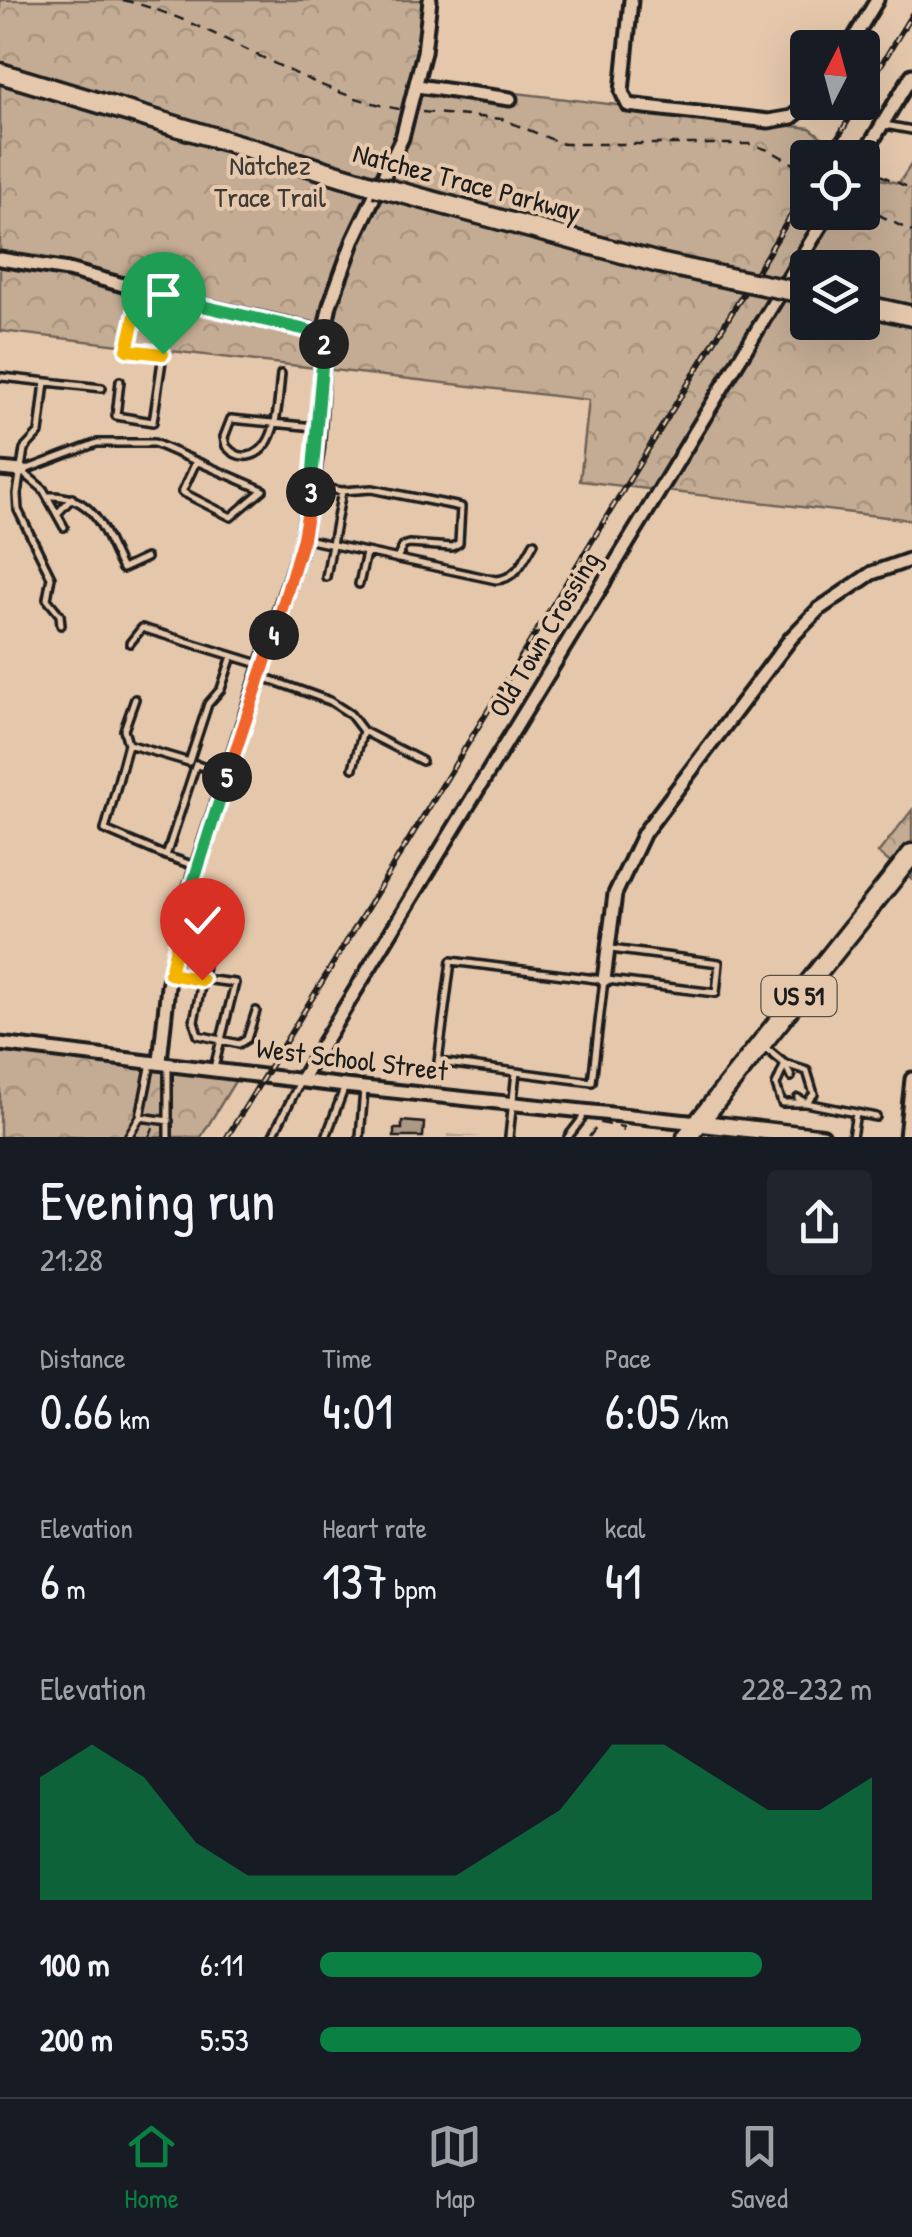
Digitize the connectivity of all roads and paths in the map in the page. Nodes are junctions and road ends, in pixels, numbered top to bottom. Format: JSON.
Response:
{"nodes":[{"id":1,"x":430,"y":0,"type":"edge"},
{"id":2,"x":631,"y":0,"type":"edge"},
{"id":3,"x":878,"y":0,"type":"edge"},
{"id":4,"x":859,"y":30,"type":"edge"},
{"id":5,"x":0,"y":73,"type":"edge"},
{"id":6,"x":912,"y":75,"type":"edge"},
{"id":7,"x":418,"y":86,"type":"junction"},
{"id":8,"x":510,"y":100,"type":"dead end"},
{"id":9,"x":790,"y":118,"type":"edge"},
{"id":10,"x":882,"y":124,"type":"junction"},
{"id":11,"x":912,"y":130,"type":"edge"},
{"id":12,"x":873,"y":140,"type":"edge"},
{"id":13,"x":784,"y":158,"type":"dead end"},
{"id":14,"x":790,"y":162,"type":"edge"},
{"id":15,"x":880,"y":175,"type":"edge"},
{"id":16,"x":912,"y":189,"type":"edge"},
{"id":17,"x":880,"y":217,"type":"edge"},
{"id":18,"x":817,"y":230,"type":"edge"},
{"id":19,"x":912,"y":232,"type":"edge"},
{"id":20,"x":0,"y":259,"type":"edge"},
{"id":21,"x":141,"y":289,"type":"junction"},
{"id":22,"x":790,"y":290,"type":"edge"},
{"id":23,"x":880,"y":309,"type":"edge"},
{"id":24,"x":912,"y":316,"type":"edge"},
{"id":25,"x":324,"y":334,"type":"junction"},
{"id":26,"x":281,"y":374,"type":"dead end"},
{"id":27,"x":2,"y":377,"type":"dead end"},
{"id":28,"x":45,"y":382,"type":"junction"},
{"id":29,"x":120,"y":382,"type":"dead end"},
{"id":30,"x":102,"y":388,"type":"dead end"},
{"id":31,"x":276,"y":423,"type":"junction"},
{"id":32,"x":318,"y":428,"type":"junction"},
{"id":33,"x":196,"y":462,"type":"junction"},
{"id":34,"x":0,"y":469,"type":"edge"},
{"id":35,"x":22,"y":471,"type":"junction"},
{"id":36,"x":312,"y":487,"type":"junction"},
{"id":37,"x":342,"y":491,"type":"junction"},
{"id":38,"x":48,"y":496,"type":"junction"},
{"id":39,"x":72,"y":498,"type":"junction"},
{"id":40,"x":57,"y":514,"type":"junction"},
{"id":41,"x":64,"y":528,"type":"dead end"},
{"id":42,"x":303,"y":538,"type":"junction"},
{"id":43,"x":534,"y":543,"type":"dead end"},
{"id":44,"x":334,"y":546,"type":"junction"},
{"id":45,"x":366,"y":552,"type":"junction"},
{"id":46,"x":146,"y":558,"type":"dead end"},
{"id":47,"x":397,"y":558,"type":"junction"},
{"id":48,"x":912,"y":559,"type":"edge"},
{"id":49,"x":326,"y":577,"type":"dead end"},
{"id":50,"x":359,"y":584,"type":"dead end"},
{"id":51,"x":61,"y":625,"type":"dead end"},
{"id":52,"x":130,"y":643,"type":"dead end"},
{"id":53,"x":232,"y":656,"type":"junction"},
{"id":54,"x":262,"y":671,"type":"junction"},
{"id":55,"x":135,"y":699,"type":"dead end"},
{"id":56,"x":364,"y":731,"type":"junction"},
{"id":57,"x":128,"y":744,"type":"junction"},
{"id":58,"x":422,"y":760,"type":"dead end"},
{"id":59,"x":192,"y":763,"type":"junction"},
{"id":60,"x":353,"y":768,"type":"dead end"},
{"id":61,"x":228,"y":775,"type":"junction"},
{"id":62,"x":912,"y":854,"type":"edge"},
{"id":63,"x":166,"y":856,"type":"junction"},
{"id":64,"x":197,"y":867,"type":"junction"},
{"id":65,"x":209,"y":947,"type":"dead end"},
{"id":66,"x":608,"y":949,"type":"junction"},
{"id":67,"x":170,"y":974,"type":"junction"},
{"id":68,"x":202,"y":980,"type":"junction"},
{"id":69,"x":604,"y":980,"type":"junction"},
{"id":70,"x":256,"y":1011,"type":"dead end"},
{"id":71,"x":220,"y":1042,"type":"junction"},
{"id":72,"x":0,"y":1044,"type":"edge"},
{"id":73,"x":760,"y":1044,"type":"junction"},
{"id":74,"x":160,"y":1061,"type":"junction"},
{"id":75,"x":785,"y":1064,"type":"junction"},
{"id":76,"x":214,"y":1068,"type":"junction"},
{"id":77,"x":516,"y":1072,"type":"junction"},
{"id":78,"x":791,"y":1077,"type":"dead end"},
{"id":79,"x":912,"y":1079,"type":"edge"},
{"id":80,"x":301,"y":1080,"type":"junction"},
{"id":81,"x":345,"y":1086,"type":"junction"},
{"id":82,"x":364,"y":1087,"type":"junction"},
{"id":83,"x":798,"y":1098,"type":"dead end"},
{"id":84,"x":512,"y":1103,"type":"junction"},
{"id":85,"x":806,"y":1103,"type":"junction"},
{"id":86,"x":583,"y":1111,"type":"junction"},
{"id":87,"x":856,"y":1113,"type":"junction"},
{"id":88,"x":140,"y":1116,"type":"junction"},
{"id":89,"x":876,"y":1118,"type":"dead end"},
{"id":90,"x":168,"y":1120,"type":"junction"},
{"id":91,"x":140,"y":1125,"type":"dead end"},
{"id":92,"x":154,"y":1126,"type":"junction"},
{"id":93,"x":161,"y":1127,"type":"dead end"},
{"id":94,"x":692,"y":1130,"type":"edge"},
{"id":95,"x":812,"y":1136,"type":"edge"},
{"id":96,"x":128,"y":1137,"type":"edge"},
{"id":97,"x":149,"y":1137,"type":"edge"},
{"id":98,"x":168,"y":1137,"type":"edge"},
{"id":99,"x":272,"y":1137,"type":"edge"},
{"id":100,"x":326,"y":1137,"type":"edge"},
{"id":101,"x":360,"y":1137,"type":"edge"},
{"id":102,"x":509,"y":1137,"type":"edge"},
{"id":103,"x":568,"y":1137,"type":"edge"},
{"id":104,"x":588,"y":1137,"type":"edge"},
{"id":105,"x":622,"y":1137,"type":"edge"},
{"id":106,"x":852,"y":1137,"type":"edge"},
{"id":107,"x":906,"y":1137,"type":"edge"}],
"edges":[{"from":1,"to":7,"type":"street"},
{"from":2,"to":9,"type":"street"},
{"from":3,"to":4,"type":"street"},
{"from":5,"to":22,"type":"main road","name":"Natchez Trace Parkway","bridge":true},
{"from":6,"to":10,"type":"street"},
{"from":7,"to":8,"type":"street"},
{"from":7,"to":25,"type":"street"},
{"from":10,"to":11,"type":"lane"},
{"from":10,"to":12,"type":"street"},
{"from":13,"to":14,"type":"path"},
{"from":15,"to":16,"type":"path"},
{"from":17,"to":19,"type":"path"},
{"from":18,"to":80,"type":"street","name":"Old Town Crossing"},
{"from":20,"to":21,"type":"street"},
{"from":21,"to":25,"type":"street"},
{"from":21,"to":29,"type":"lane"},
{"from":23,"to":24,"type":"main road"},
{"from":25,"to":32,"type":"street"},
{"from":26,"to":31,"type":"lane"},
{"from":27,"to":28,"type":"lane"},
{"from":28,"to":30,"type":"lane"},
{"from":28,"to":35,"type":"lane"},
{"from":31,"to":31,"type":"lane"},
{"from":31,"to":32,"type":"lane"},
{"from":32,"to":36,"type":"street"},
{"from":33,"to":33,"type":"lane"},
{"from":33,"to":35,"type":"lane"},
{"from":34,"to":35,"type":"street"},
{"from":35,"to":38,"type":"lane"},
{"from":35,"to":51,"type":"lane"},
{"from":36,"to":37,"type":"lane"},
{"from":36,"to":42,"type":"street"},
{"from":37,"to":44,"type":"lane"},
{"from":37,"to":47,"type":"lane"},
{"from":38,"to":39,"type":"lane"},
{"from":38,"to":40,"type":"lane"},
{"from":39,"to":40,"type":"lane"},
{"from":39,"to":46,"type":"lane"},
{"from":40,"to":41,"type":"lane"},
{"from":42,"to":44,"type":"lane"},
{"from":42,"to":54,"type":"street"},
{"from":43,"to":47,"type":"lane"},
{"from":44,"to":45,"type":"lane"},
{"from":44,"to":49,"type":"lane"},
{"from":45,"to":47,"type":"lane"},
{"from":45,"to":50,"type":"lane"},
{"from":48,"to":66,"type":"street"},
{"from":52,"to":53,"type":"lane"},
{"from":53,"to":54,"type":"lane"},
{"from":53,"to":59,"type":"lane"},
{"from":54,"to":56,"type":"lane"},
{"from":54,"to":61,"type":"street"},
{"from":55,"to":57,"type":"lane"},
{"from":56,"to":58,"type":"lane"},
{"from":56,"to":60,"type":"lane"},
{"from":57,"to":59,"type":"lane"},
{"from":57,"to":63,"type":"lane"},
{"from":59,"to":61,"type":"lane"},
{"from":59,"to":63,"type":"lane"},
{"from":61,"to":64,"type":"street"},
{"from":62,"to":73,"type":"main road","number":"US 51"},
{"from":63,"to":64,"type":"lane"},
{"from":64,"to":67,"type":"street"},
{"from":65,"to":68,"type":"lane"},
{"from":66,"to":69,"type":"street"},
{"from":66,"to":69,"type":"lane"},
{"from":67,"to":68,"type":"lane"},
{"from":67,"to":74,"type":"street"},
{"from":68,"to":71,"type":"lane"},
{"from":68,"to":71,"type":"lane"},
{"from":69,"to":77,"type":"lane"},
{"from":69,"to":77,"type":"lane"},
{"from":70,"to":71,"type":"lane"},
{"from":71,"to":76,"type":"lane"},
{"from":72,"to":74,"type":"street","name":"West School Street"},
{"from":73,"to":75,"type":"lane"},
{"from":73,"to":94,"type":"main road","number":"US 51"},
{"from":74,"to":76,"type":"street","name":"West School Street"},
{"from":74,"to":88,"type":"lane"},
{"from":74,"to":90,"type":"lane"},
{"from":75,"to":78,"type":"lane"},
{"from":75,"to":85,"type":"lane"},
{"from":75,"to":85,"type":"lane"},
{"from":76,"to":80,"type":"street","name":"West School Street"},
{"from":77,"to":84,"type":"lane"},
{"from":79,"to":107,"type":"street"},
{"from":80,"to":81,"type":"street","name":"West School Street"},
{"from":80,"to":99,"type":"lane"},
{"from":81,"to":82,"type":"street","name":"West School Street"},
{"from":81,"to":100,"type":"lane"},
{"from":82,"to":84,"type":"street","name":"West School Street"},
{"from":82,"to":101,"type":"lane"},
{"from":83,"to":85,"type":"lane"},
{"from":84,"to":86,"type":"street","name":"West School Street"},
{"from":84,"to":102,"type":"lane"},
{"from":85,"to":87,"type":"lane"},
{"from":86,"to":94,"type":"street","name":"West School Street"},
{"from":86,"to":103,"type":"lane"},
{"from":87,"to":89,"type":"lane"},
{"from":87,"to":106,"type":"lane"},
{"from":88,"to":90,"type":"lane"},
{"from":88,"to":96,"type":"lane"},
{"from":90,"to":98,"type":"lane"},
{"from":91,"to":92,"type":"path"},
{"from":92,"to":93,"type":"path"},
{"from":92,"to":97,"type":"path"},
{"from":94,"to":95,"type":"street"},
{"from":104,"to":105,"type":"path"}]}
